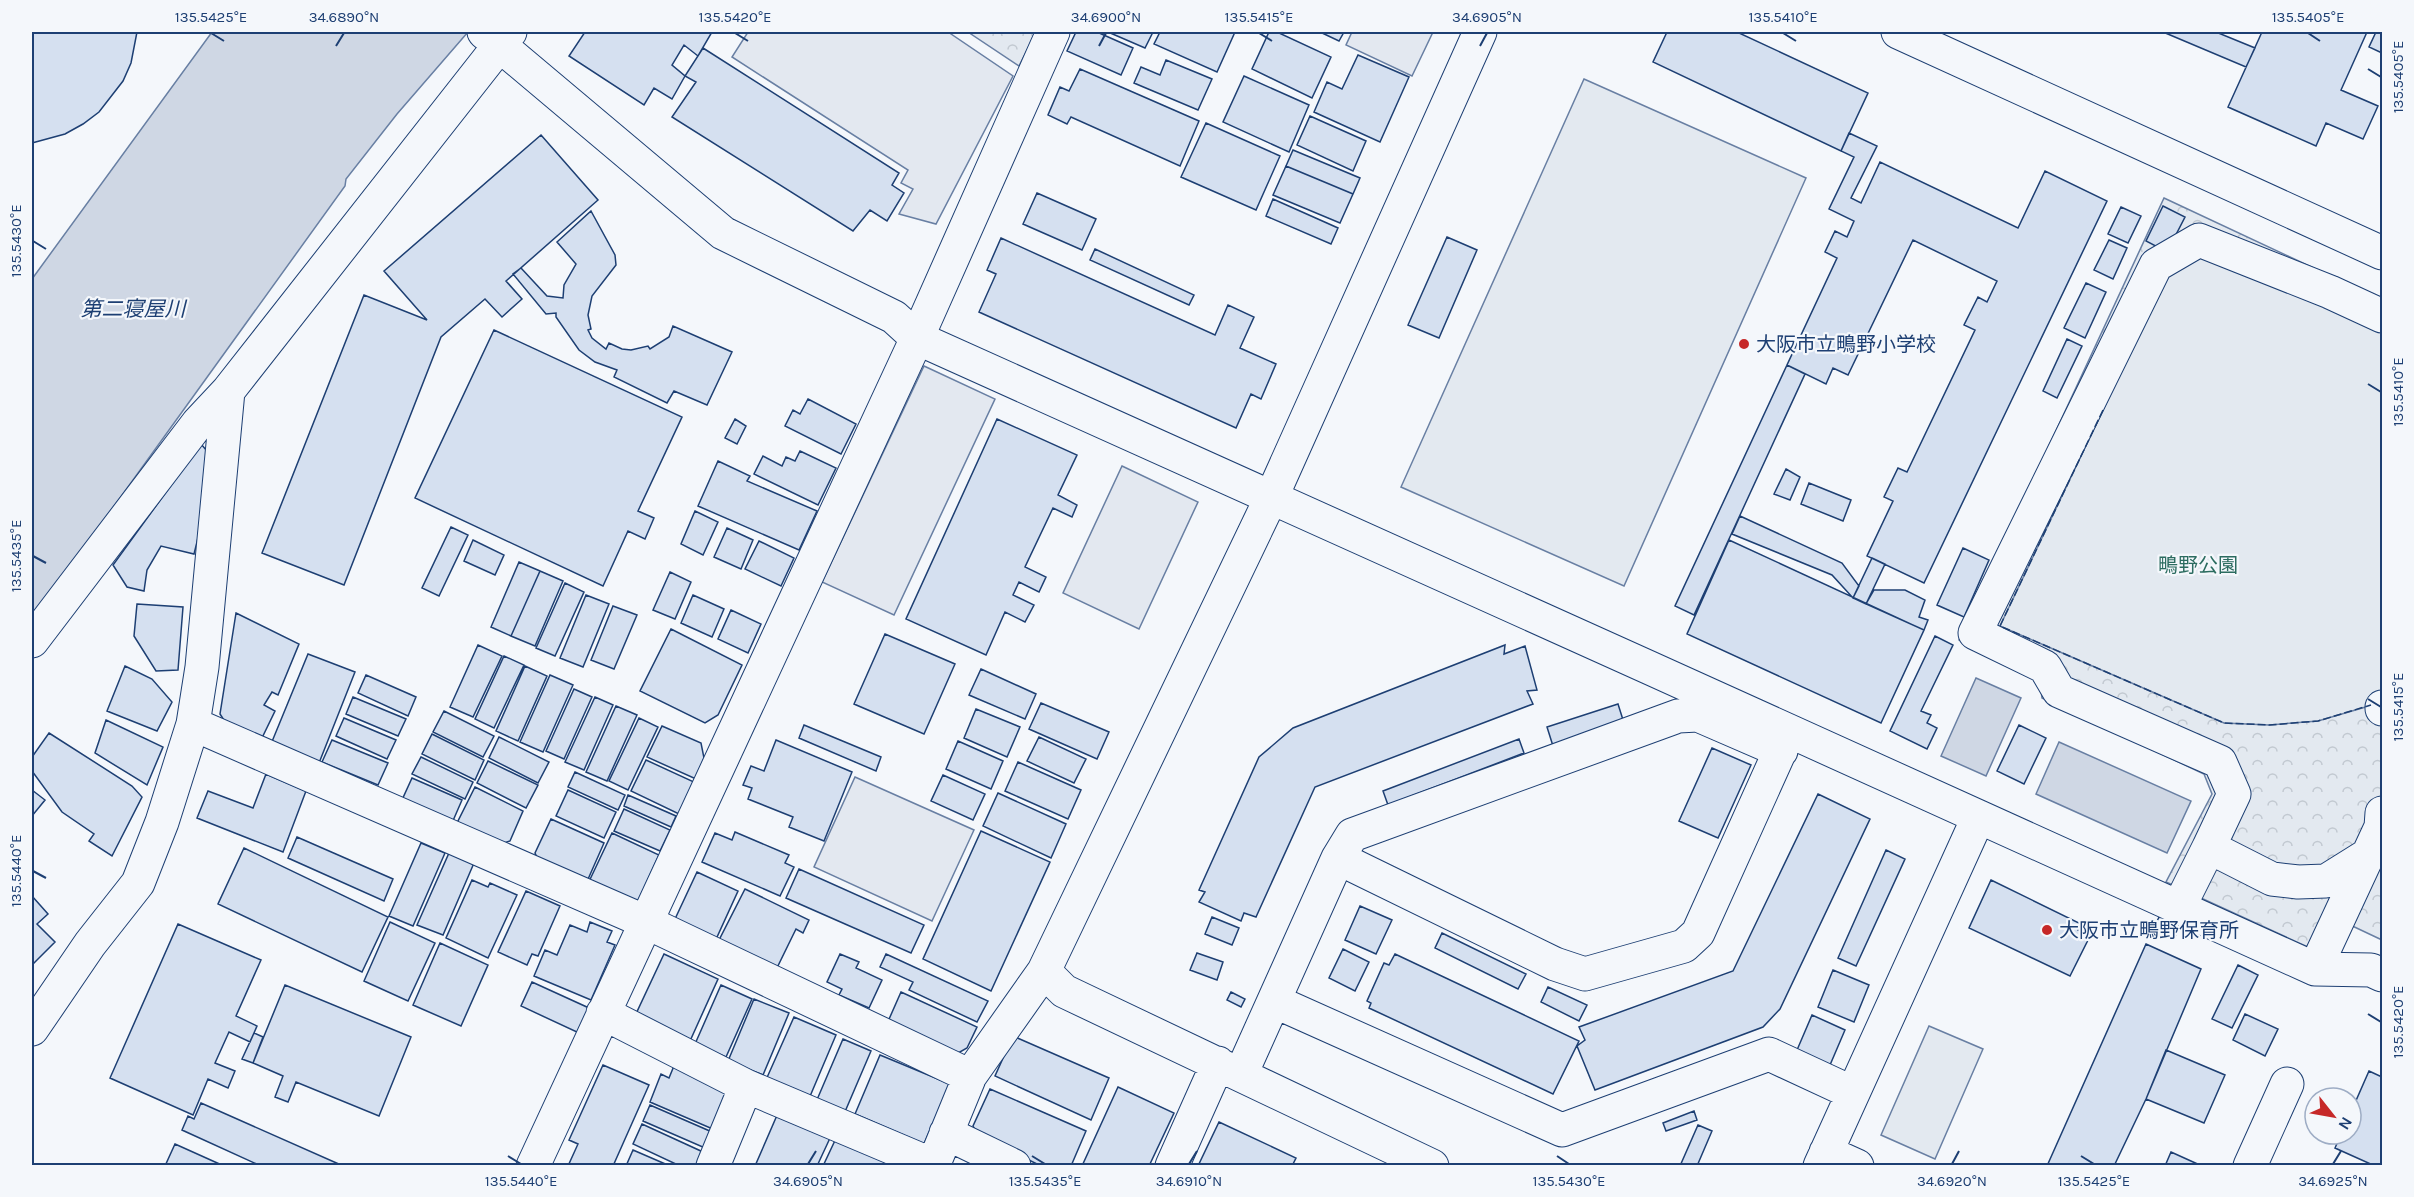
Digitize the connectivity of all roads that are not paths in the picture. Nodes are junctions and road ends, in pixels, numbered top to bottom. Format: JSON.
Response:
{"nodes":[{"id":1,"x":1053,"y":32,"type":"edge"},
{"id":2,"x":1480,"y":32,"type":"edge"},
{"id":3,"x":1898,"y":32,"type":"edge"},
{"id":4,"x":497,"y":35,"type":"edge"},
{"id":5,"x":2382,"y":253,"type":"edge"},
{"id":6,"x":2382,"y":316,"type":"edge"},
{"id":7,"x":917,"y":338,"type":"junction"},
{"id":8,"x":228,"y":391,"type":"junction"},
{"id":9,"x":1272,"y":496,"type":"junction"},
{"id":10,"x":32,"y":641,"type":"edge"},
{"id":11,"x":193,"y":724,"type":"junction"},
{"id":12,"x":1785,"y":740,"type":"junction"},
{"id":13,"x":2382,"y":813,"type":"edge"},
{"id":14,"x":1978,"y":818,"type":"junction"},
{"id":15,"x":2209,"y":847,"type":"junction"},
{"id":16,"x":2366,"y":856,"type":"junction"},
{"id":17,"x":1338,"y":858,"type":"junction"},
{"id":18,"x":2179,"y":907,"type":"junction"},
{"id":19,"x":646,"y":922,"type":"junction"},
{"id":20,"x":2314,"y":969,"type":"junction"},
{"id":21,"x":1044,"y":971,"type":"junction"},
{"id":22,"x":2377,"y":973,"type":"edge"},
{"id":23,"x":1274,"y":1000,"type":"junction"},
{"id":24,"x":603,"y":1013,"type":"junction"},
{"id":25,"x":32,"y":1029,"type":"edge"},
{"id":26,"x":1230,"y":1069,"type":"junction"},
{"id":27,"x":970,"y":1076,"type":"junction"},
{"id":28,"x":2287,"y":1084,"type":"dead end"},
{"id":29,"x":746,"y":1086,"type":"junction"},
{"id":30,"x":1853,"y":1093,"type":"junction"},
{"id":31,"x":946,"y":1133,"type":"junction"},
{"id":32,"x":1823,"y":1159,"type":"edge"},
{"id":33,"x":933,"y":1165,"type":"edge"},
{"id":34,"x":2251,"y":1165,"type":"edge"},
{"id":35,"x":533,"y":1166,"type":"edge"},
{"id":36,"x":713,"y":1166,"type":"edge"},
{"id":37,"x":1014,"y":1166,"type":"edge"},
{"id":38,"x":1172,"y":1166,"type":"edge"},
{"id":39,"x":1432,"y":1166,"type":"edge"},
{"id":40,"x":1857,"y":1166,"type":"edge"}],
"edges":[{"from":1,"to":7,"type":"street"},
{"from":2,"to":9,"type":"street"},
{"from":3,"to":5,"type":"street"},
{"from":4,"to":7,"type":"street"},
{"from":4,"to":8,"type":"street"},
{"from":6,"to":15,"type":"street"},
{"from":7,"to":9,"type":"street"},
{"from":7,"to":19,"type":"street"},
{"from":8,"to":10,"type":"street"},
{"from":8,"to":11,"type":"street"},
{"from":9,"to":12,"type":"street"},
{"from":9,"to":21,"type":"street"},
{"from":11,"to":19,"type":"street"},
{"from":11,"to":25,"type":"street"},
{"from":12,"to":14,"type":"street"},
{"from":12,"to":17,"type":"street"},
{"from":12,"to":17,"type":"street"},
{"from":13,"to":16,"type":"street"},
{"from":14,"to":18,"type":"street"},
{"from":14,"to":30,"type":"street"},
{"from":15,"to":16,"type":"street"},
{"from":15,"to":18,"type":"street"},
{"from":16,"to":20,"type":"street"},
{"from":17,"to":23,"type":"street"},
{"from":18,"to":20,"type":"street"},
{"from":19,"to":24,"type":"street"},
{"from":19,"to":27,"type":"street"},
{"from":20,"to":22,"type":"street"},
{"from":21,"to":26,"type":"street"},
{"from":21,"to":27,"type":"street"},
{"from":23,"to":26,"type":"street"},
{"from":23,"to":30,"type":"street"},
{"from":24,"to":29,"type":"street"},
{"from":24,"to":35,"type":"street"},
{"from":26,"to":38,"type":"street"},
{"from":26,"to":39,"type":"street"},
{"from":27,"to":31,"type":"street"},
{"from":28,"to":34,"type":"street"},
{"from":29,"to":33,"type":"street"},
{"from":29,"to":36,"type":"street"},
{"from":30,"to":32,"type":"street"},
{"from":31,"to":33,"type":"street"},
{"from":31,"to":37,"type":"street"},
{"from":32,"to":40,"type":"street"}]}
